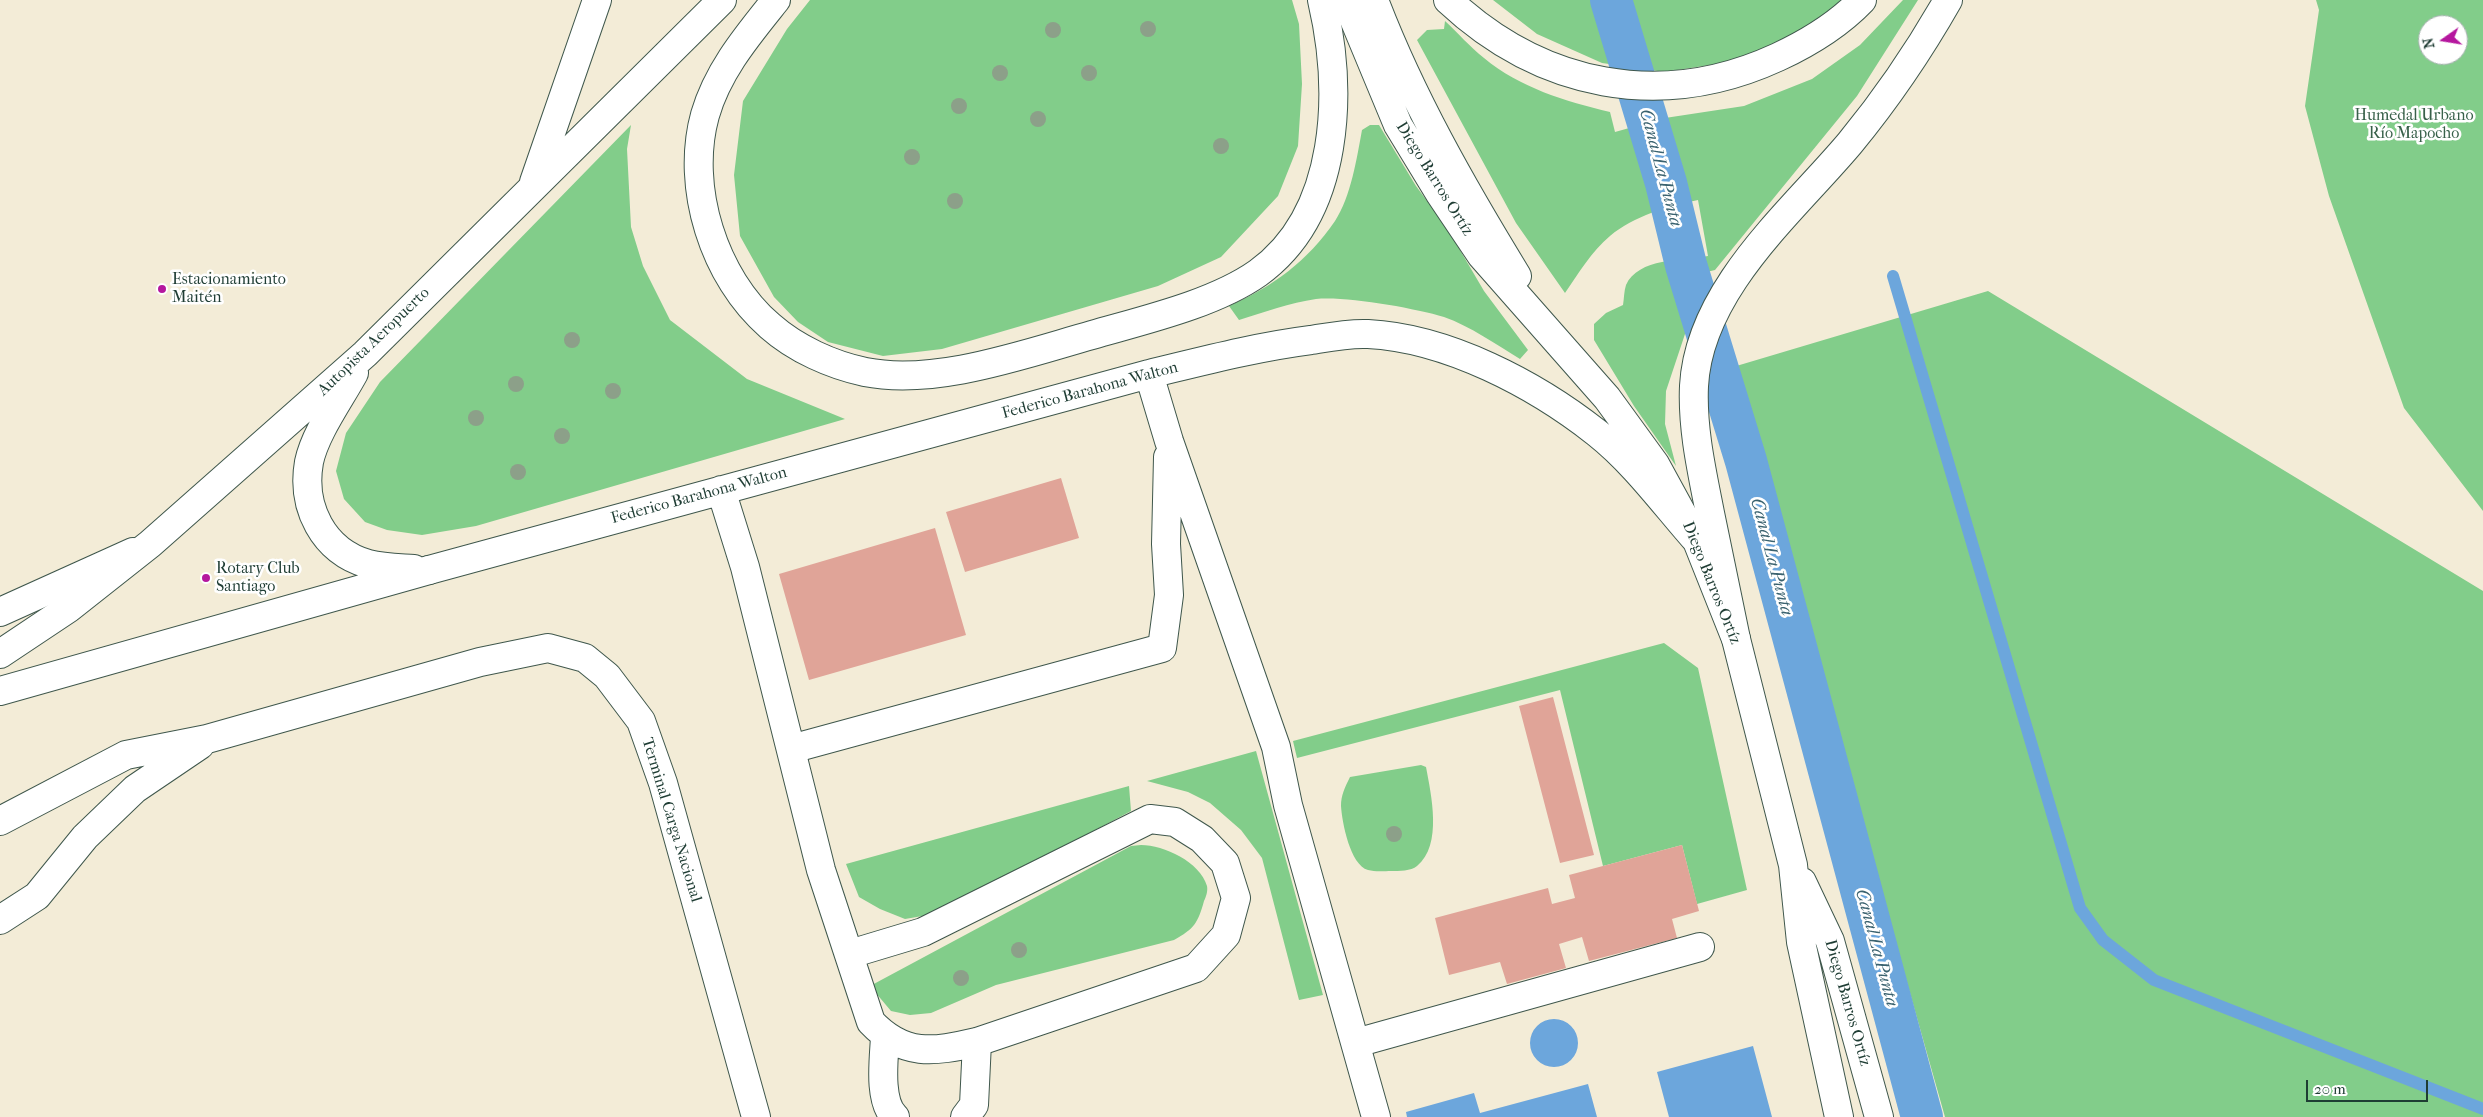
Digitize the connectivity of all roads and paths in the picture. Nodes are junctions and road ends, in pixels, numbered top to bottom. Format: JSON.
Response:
{"nodes":[{"id":1,"x":597,"y":0,"type":"edge"},
{"id":2,"x":722,"y":0,"type":"edge"},
{"id":3,"x":776,"y":0,"type":"edge"},
{"id":4,"x":1322,"y":0,"type":"edge"},
{"id":5,"x":1346,"y":0,"type":"edge"},
{"id":6,"x":1374,"y":0,"type":"edge"},
{"id":7,"x":1448,"y":0,"type":"edge"},
{"id":8,"x":1862,"y":0,"type":"edge"},
{"id":9,"x":1948,"y":0,"type":"edge"},
{"id":10,"x":532,"y":188,"type":"junction"},
{"id":11,"x":1555,"y":337,"type":"junction"},
{"id":12,"x":365,"y":354,"type":"junction"},
{"id":13,"x":1149,"y":374,"type":"junction"},
{"id":14,"x":1169,"y":440,"type":"junction"},
{"id":15,"x":721,"y":490,"type":"junction"},
{"id":16,"x":1697,"y":541,"type":"junction"},
{"id":17,"x":150,"y":544,"type":"junction"},
{"id":18,"x":429,"y":570,"type":"junction"},
{"id":19,"x":0,"y":612,"type":"edge"},
{"id":20,"x":1736,"y":639,"type":"junction"},
{"id":21,"x":0,"y":654,"type":"edge"},
{"id":22,"x":0,"y":691,"type":"edge"},
{"id":23,"x":207,"y":739,"type":"junction"},
{"id":24,"x":791,"y":749,"type":"junction"},
{"id":25,"x":0,"y":822,"type":"edge"},
{"id":26,"x":1793,"y":865,"type":"junction"},
{"id":27,"x":0,"y":920,"type":"edge"},
{"id":28,"x":1700,"y":947,"type":"dead end"},
{"id":29,"x":850,"y":954,"type":"junction"},
{"id":30,"x":885,"y":1037,"type":"junction"},
{"id":31,"x":977,"y":1042,"type":"junction"},
{"id":32,"x":1356,"y":1043,"type":"junction"},
{"id":33,"x":756,"y":1117,"type":"edge"},
{"id":34,"x":895,"y":1117,"type":"edge"},
{"id":35,"x":965,"y":1117,"type":"edge"},
{"id":36,"x":1376,"y":1117,"type":"edge"},
{"id":37,"x":1839,"y":1117,"type":"edge"},
{"id":38,"x":1879,"y":1117,"type":"edge"}],
"edges":[{"from":1,"to":10,"type":"main road"},
{"from":2,"to":10,"type":"main road","name":"Autopista Aeropuerto"},
{"from":3,"to":4,"type":"main road"},
{"from":5,"to":11,"type":"main road","name":"Diego Barros Ortíz"},
{"from":6,"to":11,"type":"main road","name":"Diego Barros Ortíz"},
{"from":7,"to":8,"type":"main road"},
{"from":9,"to":20,"type":"main road"},
{"from":10,"to":12,"type":"main road","name":"Autopista Aeropuerto"},
{"from":11,"to":16,"type":"main road","name":"Diego Barros Ortíz"},
{"from":12,"to":17,"type":"main road","name":"Autopista Aeropuerto"},
{"from":12,"to":18,"type":"main road"},
{"from":13,"to":14,"type":"main road"},
{"from":13,"to":15,"type":"main road","name":"Federico Barahona Walton"},
{"from":13,"to":16,"type":"main road","name":"Federico Barahona Walton"},
{"from":14,"to":24,"type":"main road"},
{"from":14,"to":32,"type":"main road"},
{"from":15,"to":18,"type":"main road","name":"Federico Barahona Walton"},
{"from":15,"to":24,"type":"main road"},
{"from":16,"to":20,"type":"main road","name":"Diego Barros Ortíz"},
{"from":17,"to":19,"type":"main road"},
{"from":17,"to":21,"type":"main road","name":"Autopista Aeropuerto"},
{"from":18,"to":22,"type":"main road","name":"Federico Barahona Walton"},
{"from":20,"to":26,"type":"main road","name":"Diego Barros Ortíz"},
{"from":23,"to":25,"type":"main road"},
{"from":23,"to":27,"type":"main road"},
{"from":23,"to":33,"type":"main road","name":"Terminal Carga Nacional"},
{"from":24,"to":29,"type":"main road"},
{"from":26,"to":37,"type":"main road","name":"Diego Barros Ortíz"},
{"from":26,"to":38,"type":"main road","name":"Diego Barros Ortíz"},
{"from":28,"to":32,"type":"main road"},
{"from":29,"to":30,"type":"main road"},
{"from":29,"to":31,"type":"main road"},
{"from":30,"to":31,"type":"main road"},
{"from":30,"to":34,"type":"main road"},
{"from":31,"to":35,"type":"main road"},
{"from":32,"to":36,"type":"main road"}]}
